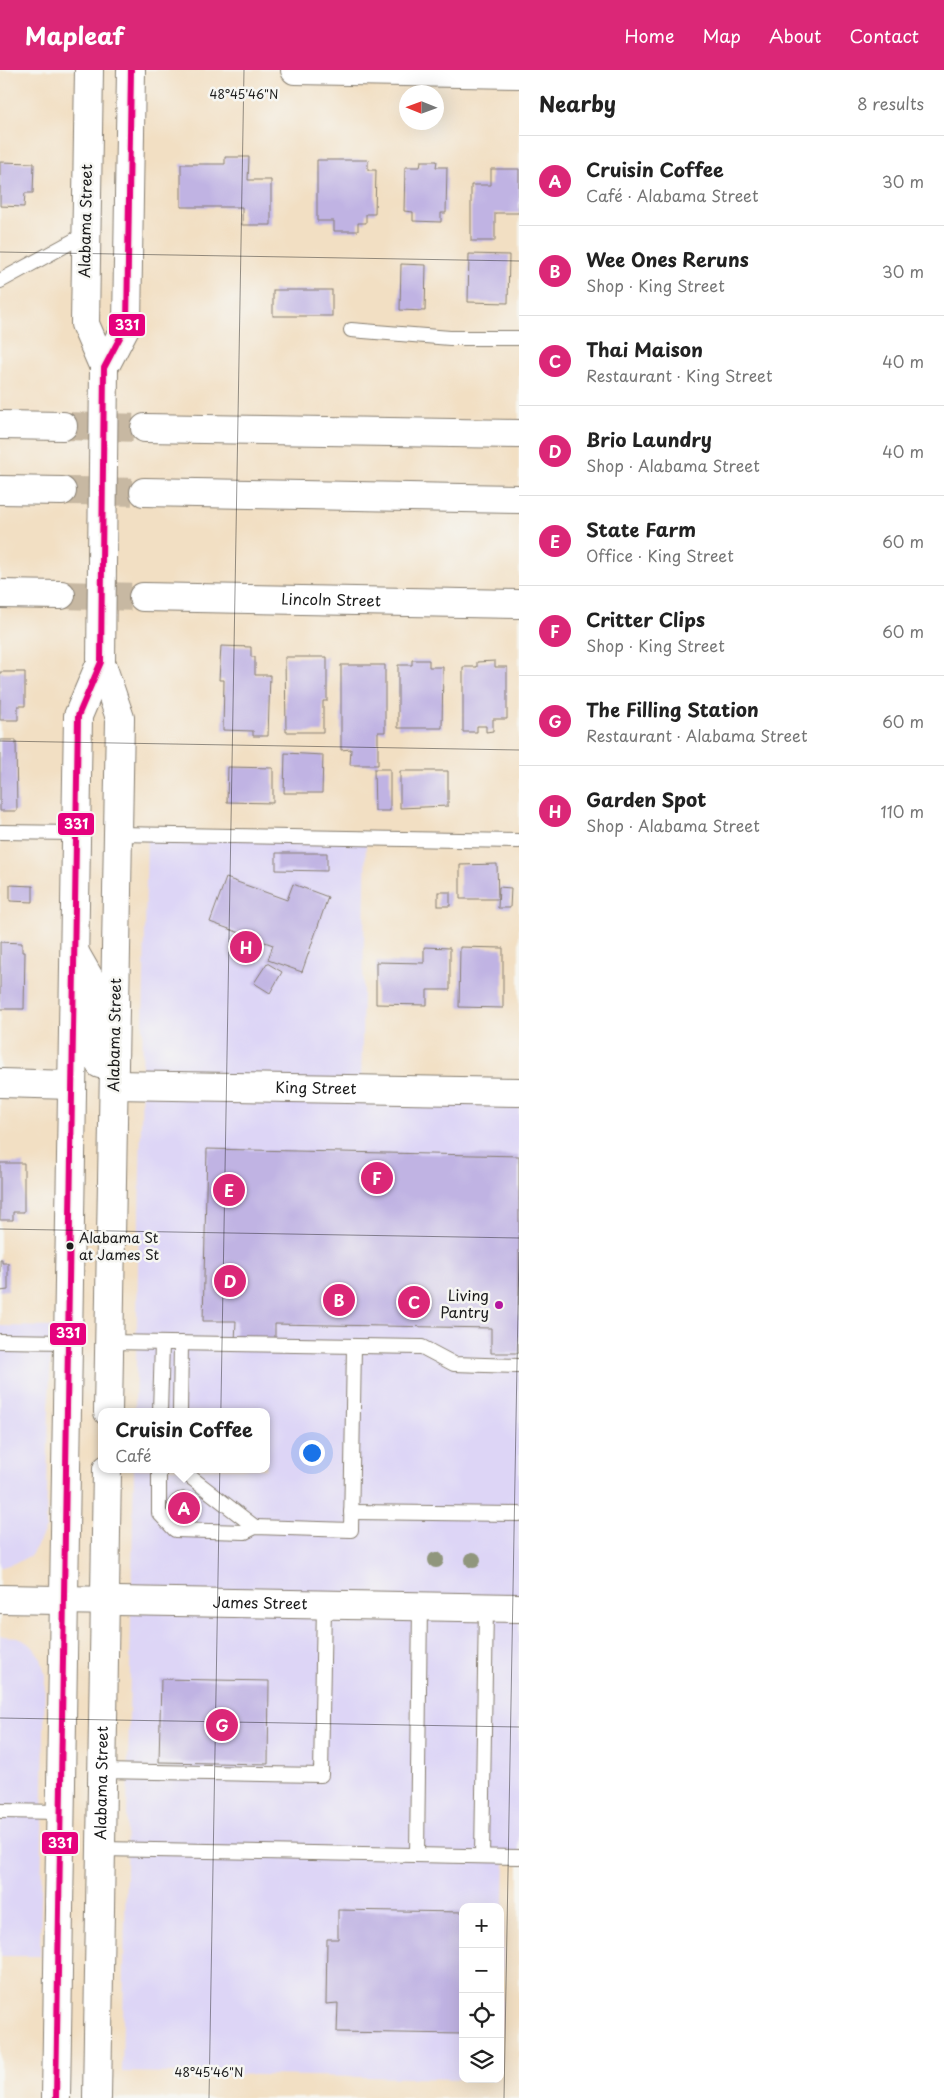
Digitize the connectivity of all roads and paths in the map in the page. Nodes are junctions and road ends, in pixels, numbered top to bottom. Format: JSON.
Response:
{"nodes":[{"id":1,"x":89,"y":70,"type":"edge"},
{"id":2,"x":131,"y":70,"type":"edge"},
{"id":3,"x":295,"y":70,"type":"edge"},
{"id":4,"x":519,"y":74,"type":"edge"},
{"id":5,"x":86,"y":234,"type":"junction"},
{"id":6,"x":0,"y":281,"type":"edge"},
{"id":7,"x":351,"y":330,"type":"dead end"},
{"id":8,"x":519,"y":338,"type":"edge"},
{"id":9,"x":104,"y":368,"type":"junction"},
{"id":10,"x":0,"y":425,"type":"edge"},
{"id":11,"x":63,"y":426,"type":"tunnel mouth"},
{"id":12,"x":144,"y":428,"type":"tunnel mouth"},
{"id":13,"x":519,"y":434,"type":"edge"},
{"id":14,"x":0,"y":490,"type":"edge"},
{"id":15,"x":62,"y":491,"type":"tunnel mouth"},
{"id":16,"x":144,"y":492,"type":"tunnel mouth"},
{"id":17,"x":519,"y":499,"type":"edge"},
{"id":18,"x":0,"y":594,"type":"edge"},
{"id":19,"x":61,"y":595,"type":"tunnel mouth"},
{"id":20,"x":143,"y":597,"type":"tunnel mouth"},
{"id":21,"x":519,"y":604,"type":"edge"},
{"id":22,"x":101,"y":662,"type":"junction"},
{"id":23,"x":0,"y":832,"type":"edge"},
{"id":24,"x":76,"y":833,"type":"junction"},
{"id":25,"x":118,"y":834,"type":"junction"},
{"id":26,"x":519,"y":841,"type":"edge"},
{"id":27,"x":75,"y":951,"type":"junction"},
{"id":28,"x":0,"y":1083,"type":"edge"},
{"id":29,"x":72,"y":1085,"type":"junction"},
{"id":30,"x":114,"y":1085,"type":"junction"},
{"id":31,"x":519,"y":1092,"type":"edge"},
{"id":32,"x":0,"y":1341,"type":"edge"},
{"id":33,"x":68,"y":1342,"type":"junction"},
{"id":34,"x":110,"y":1342,"type":"junction"},
{"id":35,"x":162,"y":1343,"type":"junction"},
{"id":36,"x":181,"y":1343,"type":"junction"},
{"id":37,"x":354,"y":1346,"type":"junction"},
{"id":38,"x":519,"y":1366,"type":"edge"},
{"id":39,"x":108,"y":1408,"type":"edge"},
{"id":40,"x":160,"y":1408,"type":"edge"},
{"id":41,"x":180,"y":1408,"type":"edge"},
{"id":42,"x":107,"y":1473,"type":"edge"},
{"id":43,"x":159,"y":1473,"type":"edge"},
{"id":44,"x":185,"y":1473,"type":"edge"},
{"id":45,"x":351,"y":1512,"type":"junction"},
{"id":46,"x":519,"y":1514,"type":"edge"},
{"id":47,"x":255,"y":1527,"type":"junction"},
{"id":48,"x":0,"y":1599,"type":"edge"},
{"id":49,"x":64,"y":1600,"type":"junction"},
{"id":50,"x":105,"y":1600,"type":"junction"},
{"id":51,"x":324,"y":1604,"type":"junction"},
{"id":52,"x":420,"y":1606,"type":"junction"},
{"id":53,"x":486,"y":1608,"type":"junction"},
{"id":54,"x":519,"y":1608,"type":"edge"},
{"id":55,"x":102,"y":1772,"type":"junction"},
{"id":56,"x":0,"y":1811,"type":"edge"},
{"id":57,"x":61,"y":1812,"type":"junction"},
{"id":58,"x":101,"y":1849,"type":"junction"},
{"id":59,"x":417,"y":1855,"type":"junction"},
{"id":60,"x":482,"y":1856,"type":"junction"},
{"id":61,"x":519,"y":1857,"type":"edge"},
{"id":62,"x":56,"y":2098,"type":"edge"},
{"id":63,"x":97,"y":2098,"type":"edge"}],
"edges":[{"from":1,"to":5,"type":"main road","name":"Alabama Street"},
{"from":2,"to":9,"type":"main road","name":"Alabama Street"},
{"from":3,"to":4,"type":"main road"},
{"from":5,"to":6,"type":"lane"},
{"from":5,"to":9,"type":"main road","name":"Alabama Street"},
{"from":7,"to":8,"type":"lane"},
{"from":9,"to":22,"type":"main road","name":"Alabama Street","bridge":true},
{"from":10,"to":11,"type":"main road"},
{"from":12,"to":13,"type":"main road"},
{"from":14,"to":15,"type":"main road"},
{"from":16,"to":17,"type":"main road"},
{"from":18,"to":19,"type":"main road"},
{"from":20,"to":21,"type":"main road","name":"Lincoln Street"},
{"from":22,"to":24,"type":"main road","name":"Alabama Street"},
{"from":22,"to":25,"type":"main road","name":"Alabama Street"},
{"from":23,"to":24,"type":"lane"},
{"from":24,"to":27,"type":"main road","name":"Alabama Street"},
{"from":25,"to":26,"type":"lane"},
{"from":25,"to":30,"type":"main road","name":"Alabama Street"},
{"from":27,"to":29,"type":"main road","name":"Alabama Street"},
{"from":27,"to":30,"type":"main road"},
{"from":28,"to":29,"type":"main road"},
{"from":29,"to":33,"type":"main road","name":"Alabama Street"},
{"from":30,"to":31,"type":"main road","name":"King Street"},
{"from":30,"to":34,"type":"main road","name":"Alabama Street"},
{"from":32,"to":33,"type":"lane"},
{"from":33,"to":49,"type":"main road","name":"Alabama Street"},
{"from":34,"to":35,"type":"lane"},
{"from":34,"to":39,"type":"main road","name":"Alabama Street"},
{"from":35,"to":36,"type":"lane"},
{"from":35,"to":40,"type":"lane"},
{"from":36,"to":37,"type":"lane"},
{"from":36,"to":41,"type":"lane"},
{"from":37,"to":38,"type":"lane"},
{"from":37,"to":45,"type":"lane"},
{"from":42,"to":50,"type":"main road","name":"Alabama Street"},
{"from":43,"to":47,"type":"lane"},
{"from":44,"to":47,"type":"lane"},
{"from":45,"to":46,"type":"lane"},
{"from":45,"to":47,"type":"lane"},
{"from":48,"to":49,"type":"main road","name":"James Street"},
{"from":49,"to":50,"type":"main road","name":"James Street"},
{"from":49,"to":57,"type":"main road","name":"Alabama Street"},
{"from":50,"to":51,"type":"main road","name":"James Street"},
{"from":50,"to":55,"type":"main road","name":"Alabama Street"},
{"from":51,"to":52,"type":"main road","name":"James Street"},
{"from":51,"to":55,"type":"lane"},
{"from":52,"to":53,"type":"main road","name":"James Street"},
{"from":52,"to":59,"type":"lane"},
{"from":53,"to":54,"type":"main road","name":"James Street"},
{"from":53,"to":60,"type":"lane"},
{"from":55,"to":58,"type":"main road","name":"Alabama Street"},
{"from":56,"to":57,"type":"lane"},
{"from":57,"to":62,"type":"main road","name":"Alabama Street"},
{"from":58,"to":59,"type":"lane"},
{"from":58,"to":63,"type":"main road","name":"Alabama Street"},
{"from":59,"to":60,"type":"lane"},
{"from":60,"to":61,"type":"lane"}]}
